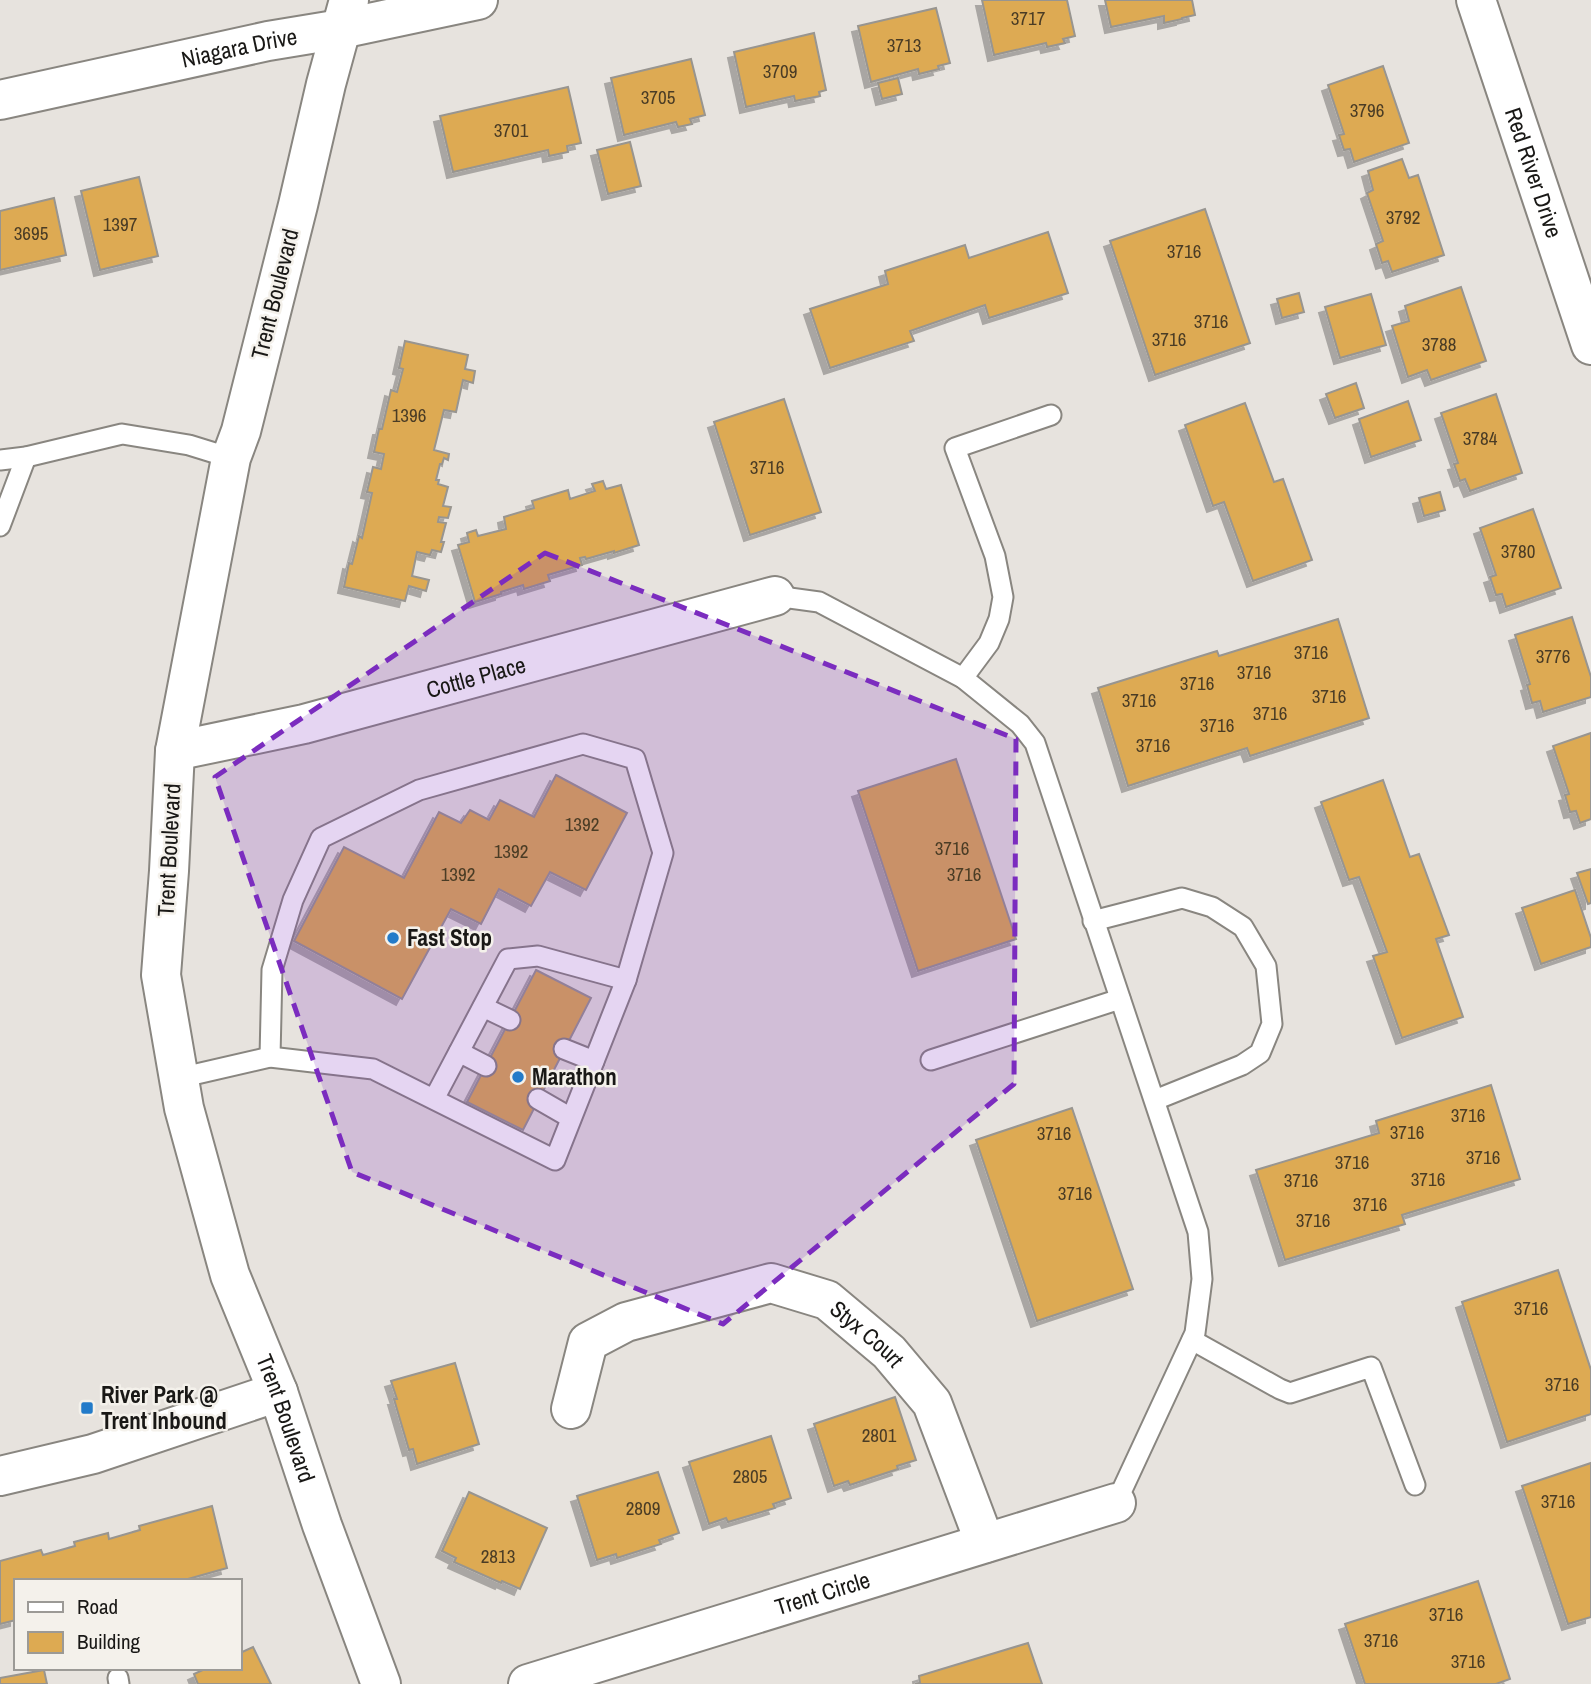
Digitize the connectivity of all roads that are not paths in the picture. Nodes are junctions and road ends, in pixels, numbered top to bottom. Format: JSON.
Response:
{"nodes":[{"id":1,"x":478,"y":0,"type":"edge"},
{"id":2,"x":1476,"y":0,"type":"edge"},
{"id":3,"x":345,"y":15,"type":"edge"},
{"id":4,"x":0,"y":100,"type":"edge"},
{"id":5,"x":1591,"y":345,"type":"edge"},
{"id":6,"x":1051,"y":415,"type":"dead end"},
{"id":7,"x":26,"y":457,"type":"junction"},
{"id":8,"x":231,"y":458,"type":"junction"},
{"id":9,"x":0,"y":460,"type":"edge"},
{"id":10,"x":0,"y":526,"type":"edge"},
{"id":11,"x":775,"y":596,"type":"joint"},
{"id":12,"x":963,"y":678,"type":"junction"},
{"id":13,"x":175,"y":751,"type":"junction"},
{"id":14,"x":1093,"y":920,"type":"junction"},
{"id":15,"x":626,"y":980,"type":"junction"},
{"id":16,"x":1120,"y":999,"type":"junction"},
{"id":17,"x":483,"y":1007,"type":"junction"},
{"id":18,"x":510,"y":1020,"type":"dead end"},
{"id":19,"x":564,"y":1049,"type":"dead end"},
{"id":20,"x":459,"y":1052,"type":"junction"},
{"id":21,"x":270,"y":1056,"type":"junction"},
{"id":22,"x":931,"y":1060,"type":"dead end"},
{"id":23,"x":594,"y":1061,"type":"junction"},
{"id":24,"x":486,"y":1066,"type":"dead end"},
{"id":25,"x":178,"y":1078,"type":"junction"},
{"id":26,"x":434,"y":1099,"type":"junction"},
{"id":27,"x":538,"y":1099,"type":"dead end"},
{"id":28,"x":1155,"y":1100,"type":"junction"},
{"id":29,"x":571,"y":1118,"type":"junction"},
{"id":30,"x":1192,"y":1340,"type":"junction"},
{"id":31,"x":278,"y":1392,"type":"junction"},
{"id":32,"x":570,"y":1409,"type":"dead end"},
{"id":33,"x":0,"y":1476,"type":"edge"},
{"id":34,"x":1415,"y":1485,"type":"dead end"},
{"id":35,"x":1116,"y":1503,"type":"joint"},
{"id":36,"x":985,"y":1543,"type":"junction"},
{"id":37,"x":381,"y":1684,"type":"edge"},
{"id":38,"x":528,"y":1684,"type":"edge"}],
"edges":[{"from":1,"to":3,"type":"street","name":"Niagara Drive"},
{"from":2,"to":5,"type":"street","name":"Red River Drive"},
{"from":3,"to":4,"type":"street","name":"Niagara Drive"},
{"from":3,"to":8,"type":"street","name":"Trent Boulevard"},
{"from":6,"to":12,"type":"lane"},
{"from":7,"to":8,"type":"lane"},
{"from":7,"to":9,"type":"lane"},
{"from":7,"to":10,"type":"lane"},
{"from":8,"to":13,"type":"street","name":"Trent Boulevard"},
{"from":11,"to":12,"type":"lane"},
{"from":11,"to":13,"type":"street","name":"Cottle Place"},
{"from":12,"to":14,"type":"lane"},
{"from":13,"to":25,"type":"street","name":"Trent Boulevard"},
{"from":14,"to":16,"type":"lane"},
{"from":14,"to":28,"type":"lane"},
{"from":15,"to":17,"type":"lane"},
{"from":15,"to":21,"type":"lane"},
{"from":15,"to":23,"type":"lane"},
{"from":16,"to":22,"type":"lane"},
{"from":16,"to":28,"type":"lane"},
{"from":17,"to":18,"type":"lane"},
{"from":17,"to":20,"type":"lane"},
{"from":19,"to":23,"type":"lane"},
{"from":20,"to":24,"type":"lane"},
{"from":20,"to":26,"type":"lane"},
{"from":21,"to":25,"type":"lane"},
{"from":21,"to":26,"type":"lane"},
{"from":23,"to":29,"type":"lane"},
{"from":25,"to":31,"type":"street","name":"Trent Boulevard"},
{"from":26,"to":29,"type":"lane"},
{"from":27,"to":29,"type":"lane"},
{"from":28,"to":30,"type":"lane"},
{"from":30,"to":34,"type":"lane"},
{"from":30,"to":35,"type":"lane"},
{"from":31,"to":33,"type":"street"},
{"from":31,"to":37,"type":"street","name":"Trent Boulevard"},
{"from":32,"to":36,"type":"street","name":"Styx Court"},
{"from":35,"to":36,"type":"street","name":"Trent Circle"},
{"from":36,"to":38,"type":"street","name":"Trent Circle"}]}
